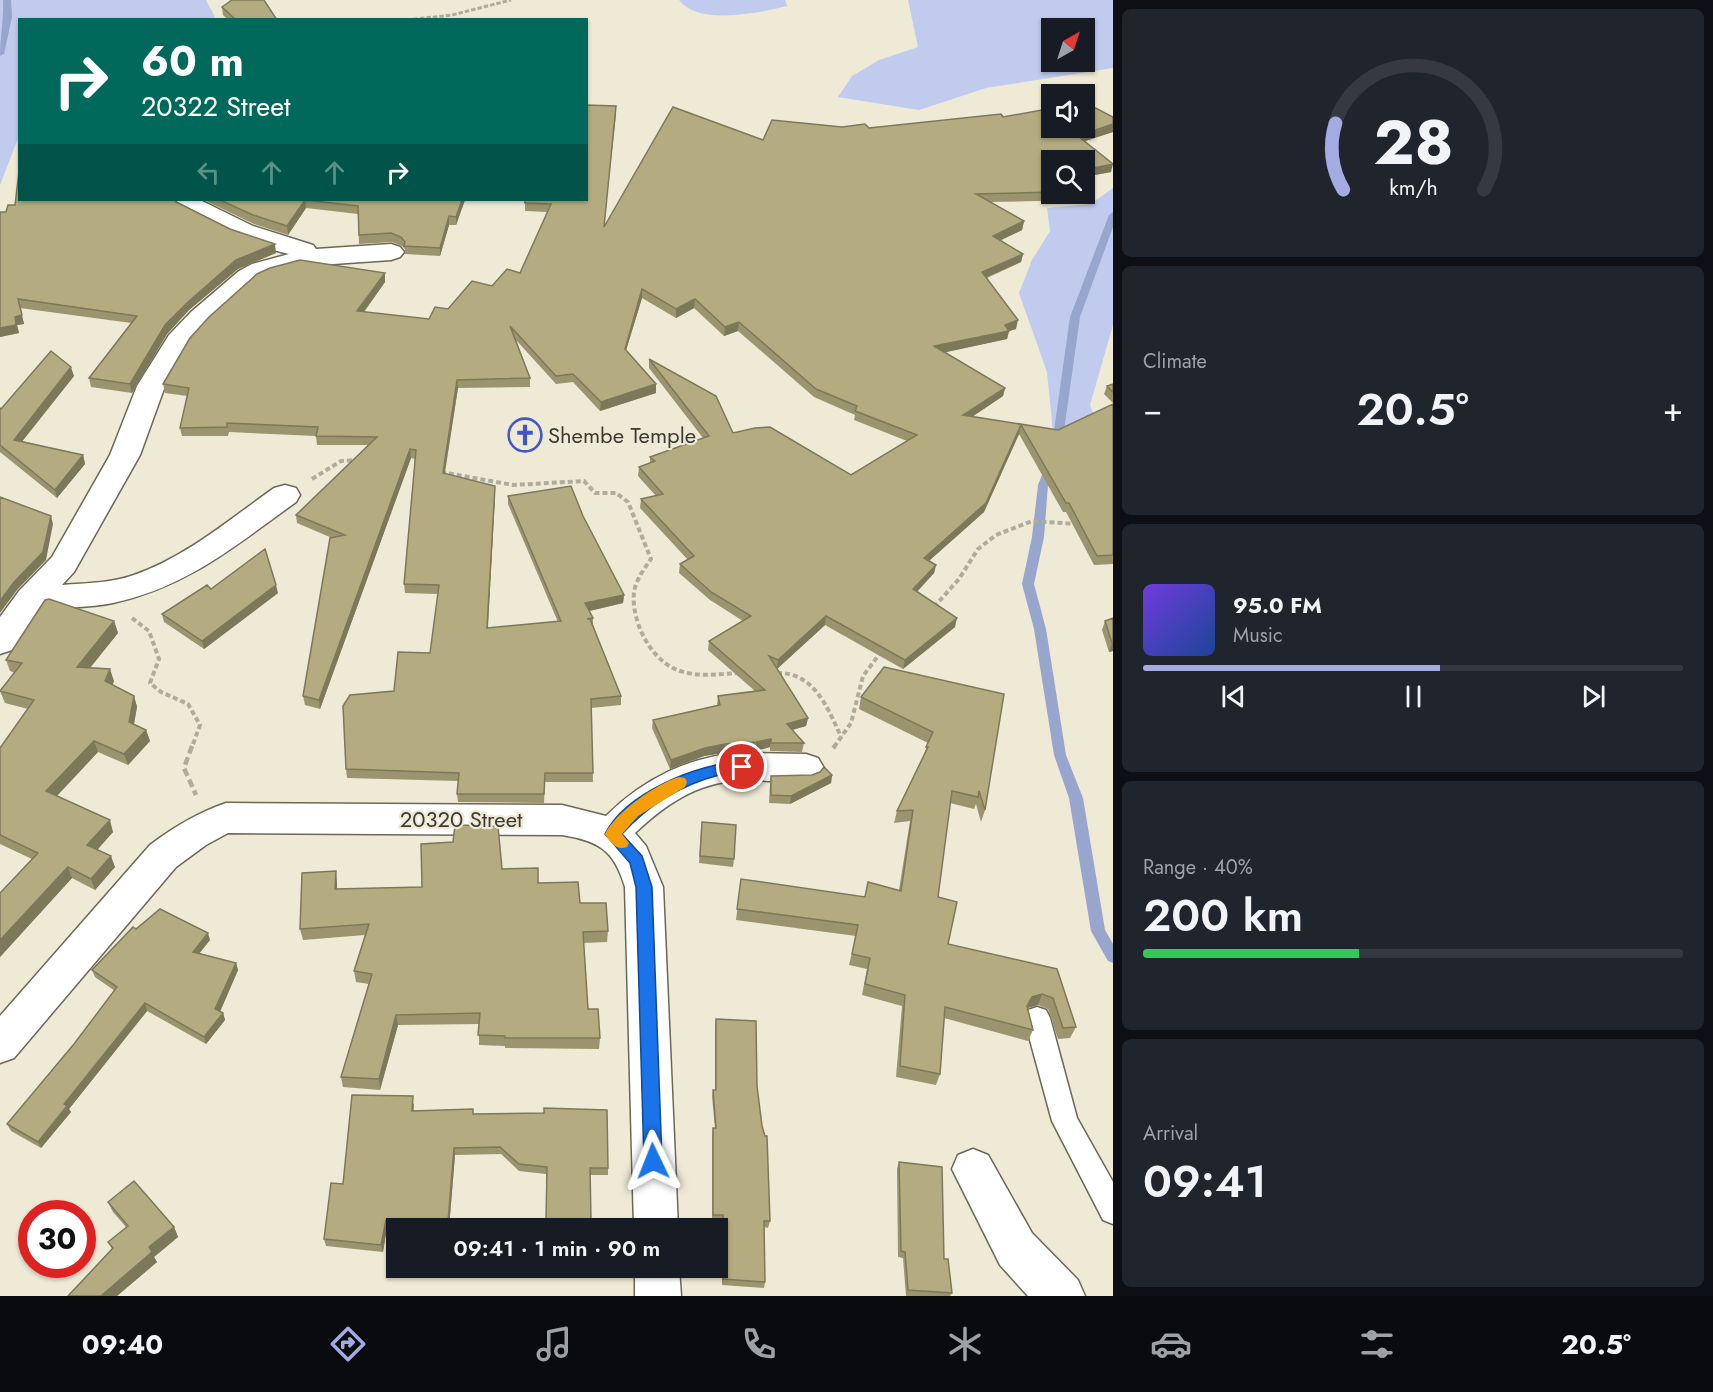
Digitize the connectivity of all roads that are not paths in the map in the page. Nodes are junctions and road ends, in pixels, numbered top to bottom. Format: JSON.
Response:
{"nodes":[{"id":1,"x":188,"y":203,"type":"dead end"},
{"id":2,"x":391,"y":252,"type":"dead end"},
{"id":3,"x":304,"y":258,"type":"junction"},
{"id":4,"x":285,"y":495,"type":"road end"},
{"id":5,"x":30,"y":599,"type":"junction"},
{"id":6,"x":0,"y":642,"type":"edge"},
{"id":7,"x":806,"y":768,"type":"road end"},
{"id":8,"x":613,"y":834,"type":"junction"},
{"id":9,"x":1037,"y":1018,"type":"dead end"},
{"id":10,"x":0,"y":1045,"type":"edge"},
{"id":11,"x":973,"y":1169,"type":"dead end"},
{"id":12,"x":1113,"y":1210,"type":"edge"},
{"id":13,"x":656,"y":1218,"type":"edge"},
{"id":14,"x":657,"y":1278,"type":"edge"},
{"id":15,"x":658,"y":1296,"type":"edge"},
{"id":16,"x":1062,"y":1296,"type":"edge"}],
"edges":[{"from":1,"to":3,"type":"street"},
{"from":2,"to":3,"type":"street"},
{"from":3,"to":5,"type":"street"},
{"from":4,"to":5,"type":"street"},
{"from":5,"to":6,"type":"street"},
{"from":7,"to":8,"type":"street"},
{"from":8,"to":10,"type":"street","name":"20320 Street"},
{"from":8,"to":13,"type":"street","name":"20320 Street"},
{"from":9,"to":12,"type":"lane"},
{"from":11,"to":16,"type":"street"},
{"from":14,"to":15,"type":"street"}]}
